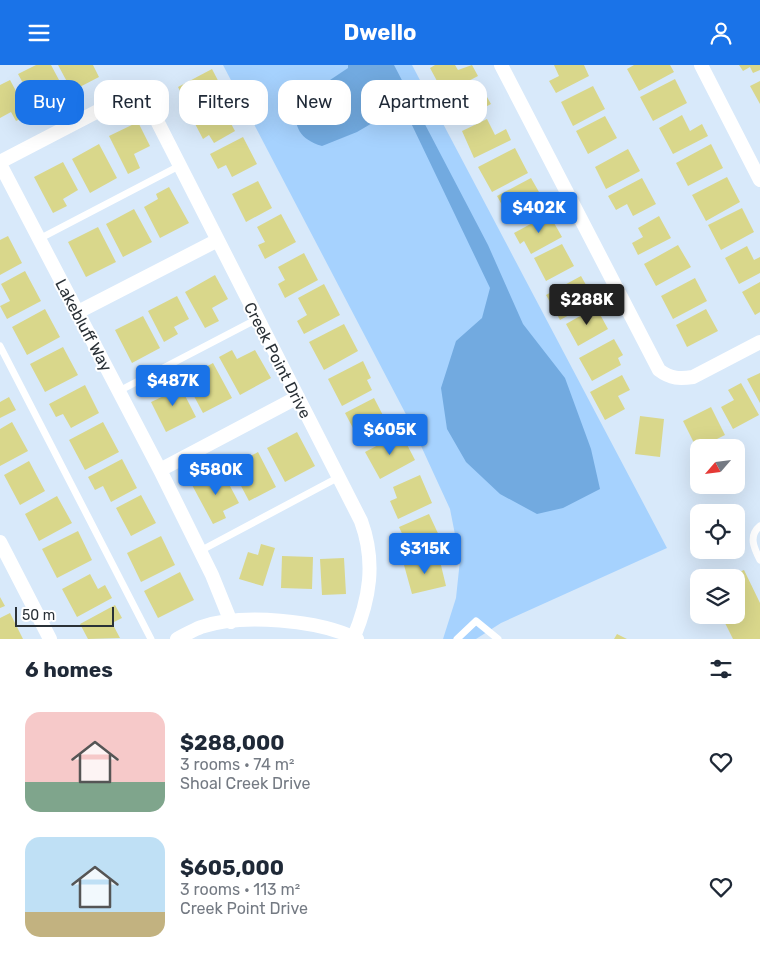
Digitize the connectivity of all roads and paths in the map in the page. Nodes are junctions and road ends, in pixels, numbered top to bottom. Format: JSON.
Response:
{"nodes":[{"id":1,"x":501,"y":65,"type":"edge"},
{"id":2,"x":700,"y":65,"type":"edge"},
{"id":3,"x":0,"y":163,"type":"edge"},
{"id":4,"x":179,"y":166,"type":"junction"},
{"id":5,"x":760,"y":180,"type":"edge"},
{"id":6,"x":39,"y":239,"type":"junction"},
{"id":7,"x":216,"y":241,"type":"junction"},
{"id":8,"x":78,"y":312,"type":"junction"},
{"id":9,"x":257,"y":319,"type":"junction"},
{"id":10,"x":760,"y":343,"type":"edge"},
{"id":11,"x":0,"y":345,"type":"edge"},
{"id":12,"x":119,"y":391,"type":"junction"},
{"id":13,"x":298,"y":397,"type":"junction"},
{"id":14,"x":160,"y":470,"type":"junction"},
{"id":15,"x":338,"y":477,"type":"junction"},
{"id":16,"x":760,"y":526,"type":"edge"},
{"id":17,"x":0,"y":542,"type":"edge"},
{"id":18,"x":200,"y":551,"type":"junction"},
{"id":19,"x":760,"y":560,"type":"edge"},
{"id":20,"x":231,"y":622,"type":"junction"},
{"id":21,"x":355,"y":638,"type":"edge"},
{"id":22,"x":50,"y":639,"type":"edge"},
{"id":23,"x":151,"y":639,"type":"edge"},
{"id":24,"x":177,"y":639,"type":"edge"},
{"id":25,"x":457,"y":639,"type":"edge"},
{"id":26,"x":498,"y":639,"type":"edge"}],
"edges":[{"from":1,"to":10,"type":"street"},
{"from":2,"to":5,"type":"street"},
{"from":3,"to":4,"type":"street","name":"Creek Point Drive"},
{"from":3,"to":6,"type":"street","name":"Lakebluff Way"},
{"from":4,"to":6,"type":"lane"},
{"from":4,"to":7,"type":"street","name":"Creek Point Drive"},
{"from":6,"to":8,"type":"street","name":"Lakebluff Way"},
{"from":7,"to":8,"type":"street"},
{"from":7,"to":9,"type":"street","name":"Creek Point Drive"},
{"from":8,"to":12,"type":"street","name":"Lakebluff Way"},
{"from":9,"to":12,"type":"lane"},
{"from":9,"to":13,"type":"street","name":"Creek Point Drive"},
{"from":11,"to":23,"type":"lane"},
{"from":12,"to":14,"type":"street","name":"Lakebluff Way"},
{"from":13,"to":14,"type":"street"},
{"from":13,"to":15,"type":"street","name":"Creek Point Drive"},
{"from":14,"to":18,"type":"street","name":"Lakebluff Way"},
{"from":15,"to":18,"type":"lane"},
{"from":15,"to":21,"type":"street","name":"Creek Point Drive"},
{"from":16,"to":19,"type":"lane"},
{"from":17,"to":22,"type":"street"},
{"from":18,"to":20,"type":"street","name":"Lakebluff Way"},
{"from":20,"to":21,"type":"street"},
{"from":20,"to":24,"type":"street"},
{"from":25,"to":26,"type":"lane"}]}
